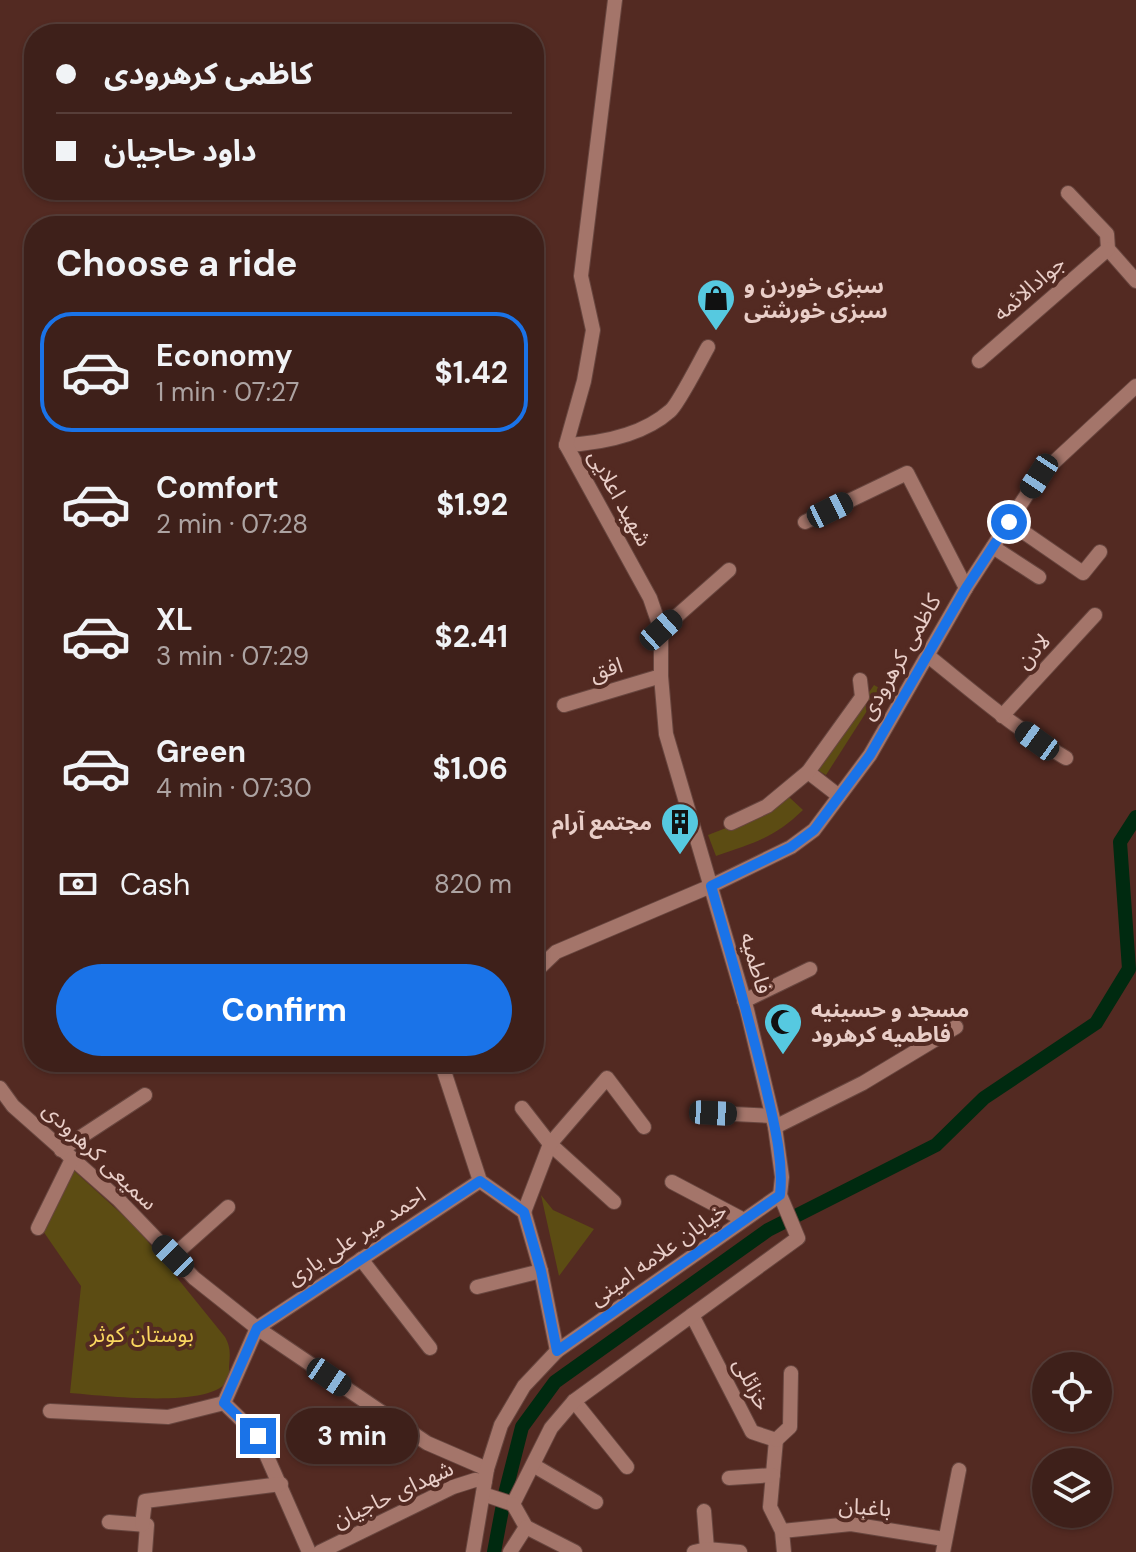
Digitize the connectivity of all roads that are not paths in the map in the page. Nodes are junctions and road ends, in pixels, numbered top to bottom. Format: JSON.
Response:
{"nodes":[{"id":1,"x":615,"y":0,"type":"edge"},
{"id":2,"x":1068,"y":193,"type":"dead end"},
{"id":3,"x":1108,"y":249,"type":"junction"},
{"id":4,"x":1136,"y":281,"type":"edge"},
{"id":5,"x":708,"y":347,"type":"dead end"},
{"id":6,"x":979,"y":361,"type":"dead end"},
{"id":7,"x":1136,"y":386,"type":"edge"},
{"id":8,"x":566,"y":445,"type":"junction"},
{"id":9,"x":805,"y":522,"type":"dead end"},
{"id":10,"x":1009,"y":522,"type":"junction"},
{"id":11,"x":993,"y":547,"type":"junction"},
{"id":12,"x":1100,"y":552,"type":"dead end"},
{"id":13,"x":729,"y":570,"type":"dead end"},
{"id":14,"x":1039,"y":577,"type":"dead end"},
{"id":15,"x":966,"y":588,"type":"junction"},
{"id":16,"x":1095,"y":615,"type":"dead end"},
{"id":17,"x":661,"y":630,"type":"junction"},
{"id":18,"x":927,"y":655,"type":"junction"},
{"id":19,"x":661,"y":676,"type":"junction"},
{"id":20,"x":860,"y":680,"type":"dead end"},
{"id":21,"x":564,"y":705,"type":"dead end"},
{"id":22,"x":1002,"y":716,"type":"junction"},
{"id":23,"x":1066,"y":758,"type":"dead end"},
{"id":24,"x":808,"y":772,"type":"junction"},
{"id":25,"x":839,"y":796,"type":"junction"},
{"id":26,"x":731,"y":823,"type":"dead end"},
{"id":27,"x":711,"y":886,"type":"junction"},
{"id":28,"x":544,"y":963,"type":"edge"},
{"id":29,"x":810,"y":969,"type":"dead end"},
{"id":30,"x":744,"y":1001,"type":"junction"},
{"id":31,"x":956,"y":1027,"type":"dead end"},
{"id":32,"x":446,"y":1072,"type":"edge"},
{"id":33,"x":0,"y":1088,"type":"edge"},
{"id":34,"x":145,"y":1095,"type":"dead end"},
{"id":35,"x":522,"y":1108,"type":"dead end"},
{"id":36,"x":713,"y":1113,"type":"dead end"},
{"id":37,"x":774,"y":1122,"type":"junction"},
{"id":38,"x":644,"y":1127,"type":"dead end"},
{"id":39,"x":550,"y":1144,"type":"junction"},
{"id":40,"x":66,"y":1155,"type":"junction"},
{"id":41,"x":480,"y":1181,"type":"junction"},
{"id":42,"x":672,"y":1182,"type":"dead end"},
{"id":43,"x":780,"y":1195,"type":"junction"},
{"id":44,"x":614,"y":1202,"type":"dead end"},
{"id":45,"x":228,"y":1207,"type":"dead end"},
{"id":46,"x":524,"y":1212,"type":"junction"},
{"id":47,"x":744,"y":1220,"type":"junction"},
{"id":48,"x":38,"y":1228,"type":"dead end"},
{"id":49,"x":173,"y":1256,"type":"junction"},
{"id":50,"x":361,"y":1259,"type":"junction"},
{"id":51,"x":541,"y":1271,"type":"junction"},
{"id":52,"x":477,"y":1287,"type":"dead end"},
{"id":53,"x":692,"y":1315,"type":"junction"},
{"id":54,"x":257,"y":1328,"type":"junction"},
{"id":55,"x":430,"y":1348,"type":"dead end"},
{"id":56,"x":557,"y":1351,"type":"junction"},
{"id":57,"x":791,"y":1373,"type":"dead end"},
{"id":58,"x":574,"y":1401,"type":"junction"},
{"id":59,"x":224,"y":1403,"type":"junction"},
{"id":60,"x":50,"y":1411,"type":"dead end"},
{"id":61,"x":776,"y":1440,"type":"junction"},
{"id":62,"x":533,"y":1465,"type":"junction"},
{"id":63,"x":627,"y":1467,"type":"dead end"},
{"id":64,"x":959,"y":1470,"type":"dead end"},
{"id":65,"x":773,"y":1475,"type":"junction"},
{"id":66,"x":729,"y":1478,"type":"dead end"},
{"id":67,"x":485,"y":1481,"type":"junction"},
{"id":68,"x":281,"y":1484,"type":"junction"},
{"id":69,"x":596,"y":1502,"type":"dead end"},
{"id":70,"x":513,"y":1504,"type":"junction"},
{"id":71,"x":704,"y":1511,"type":"dead end"},
{"id":72,"x":109,"y":1522,"type":"dead end"},
{"id":73,"x":142,"y":1525,"type":"junction"},
{"id":74,"x":526,"y":1527,"type":"junction"},
{"id":75,"x":782,"y":1531,"type":"junction"},
{"id":76,"x":943,"y":1546,"type":"edge"},
{"id":77,"x":700,"y":1550,"type":"edge"},
{"id":78,"x":145,"y":1552,"type":"edge"},
{"id":79,"x":309,"y":1552,"type":"edge"},
{"id":80,"x":320,"y":1552,"type":"edge"},
{"id":81,"x":473,"y":1552,"type":"edge"},
{"id":82,"x":510,"y":1552,"type":"edge"},
{"id":83,"x":575,"y":1552,"type":"edge"},
{"id":84,"x":740,"y":1552,"type":"edge"},
{"id":85,"x":784,"y":1552,"type":"edge"}],
"edges":[{"from":1,"to":8,"type":"street","name":"شهید اعلایی"},
{"from":2,"to":3,"type":"street"},
{"from":3,"to":4,"type":"street"},
{"from":3,"to":6,"type":"street","name":"جوادالائمه"},
{"from":5,"to":8,"type":"street"},
{"from":7,"to":10,"type":"street","name":"کاظمی کرهرودی"},
{"from":8,"to":17,"type":"street","name":"شهید اعلایی"},
{"from":9,"to":15,"type":"street"},
{"from":10,"to":11,"type":"street","name":"کاظمی کرهرودی"},
{"from":10,"to":12,"type":"street"},
{"from":11,"to":14,"type":"street"},
{"from":11,"to":15,"type":"street","name":"کاظمی کرهرودی"},
{"from":13,"to":17,"type":"street"},
{"from":15,"to":18,"type":"street","name":"کاظمی کرهرودی"},
{"from":16,"to":22,"type":"street","name":"لادن"},
{"from":17,"to":19,"type":"street","name":"فاطمیه"},
{"from":18,"to":22,"type":"street"},
{"from":18,"to":25,"type":"street","name":"کاظمی کرهرودی"},
{"from":19,"to":21,"type":"street","name":"افق"},
{"from":19,"to":27,"type":"street","name":"فاطمیه"},
{"from":20,"to":24,"type":"street"},
{"from":22,"to":23,"type":"street"},
{"from":24,"to":25,"type":"street"},
{"from":24,"to":26,"type":"street"},
{"from":25,"to":27,"type":"street","name":"کاظمی کرهرودی"},
{"from":27,"to":28,"type":"street","name":"کاظمی کرهرودی"},
{"from":27,"to":30,"type":"street","name":"فاطمیه"},
{"from":29,"to":30,"type":"street"},
{"from":30,"to":37,"type":"street","name":"فاطمیه"},
{"from":31,"to":37,"type":"street"},
{"from":32,"to":41,"type":"street"},
{"from":33,"to":40,"type":"street","name":"سمیعی کرهرودی"},
{"from":34,"to":40,"type":"street"},
{"from":35,"to":39,"type":"street"},
{"from":36,"to":37,"type":"street"},
{"from":37,"to":43,"type":"street","name":"فاطمیه"},
{"from":38,"to":39,"type":"street"},
{"from":39,"to":44,"type":"street"},
{"from":39,"to":46,"type":"street"},
{"from":40,"to":48,"type":"street"},
{"from":40,"to":49,"type":"street","name":"سمیعی کرهرودی"},
{"from":41,"to":46,"type":"street"},
{"from":41,"to":50,"type":"street","name":"احمد میر علی یاری"},
{"from":42,"to":47,"type":"street"},
{"from":43,"to":47,"type":"street","name":"خیابان علامه امینی"},
{"from":43,"to":53,"type":"street"},
{"from":45,"to":49,"type":"street"},
{"from":46,"to":51,"type":"street"},
{"from":47,"to":56,"type":"street","name":"خیابان علامه امینی"},
{"from":49,"to":54,"type":"street","name":"سمیعی کرهرودی"},
{"from":50,"to":54,"type":"street","name":"احمد میر علی یاری"},
{"from":50,"to":55,"type":"street"},
{"from":51,"to":52,"type":"street"},
{"from":51,"to":56,"type":"street"},
{"from":53,"to":58,"type":"street"},
{"from":53,"to":61,"type":"street","name":"خزائلی"},
{"from":54,"to":59,"type":"street"},
{"from":54,"to":67,"type":"street","name":"سمیعی کرهرودی"},
{"from":56,"to":67,"type":"street","name":"خیابان علامه امینی"},
{"from":57,"to":61,"type":"street"},
{"from":58,"to":62,"type":"street"},
{"from":58,"to":63,"type":"street"},
{"from":59,"to":60,"type":"street"},
{"from":59,"to":68,"type":"street"},
{"from":61,"to":65,"type":"street"},
{"from":62,"to":69,"type":"street"},
{"from":62,"to":70,"type":"street"},
{"from":64,"to":76,"type":"street"},
{"from":65,"to":66,"type":"street"},
{"from":65,"to":75,"type":"street"},
{"from":67,"to":70,"type":"street","name":"سمیعی کرهرودی"},
{"from":67,"to":80,"type":"street","name":"شهدای حاجیان"},
{"from":67,"to":81,"type":"street","name":"خیابان علامه امینی"},
{"from":68,"to":73,"type":"street"},
{"from":68,"to":79,"type":"street"},
{"from":70,"to":74,"type":"street"},
{"from":71,"to":77,"type":"street"},
{"from":72,"to":73,"type":"street"},
{"from":73,"to":78,"type":"street"},
{"from":74,"to":82,"type":"street"},
{"from":74,"to":83,"type":"street"},
{"from":75,"to":76,"type":"street","name":"باغبان"},
{"from":75,"to":85,"type":"street"},
{"from":77,"to":84,"type":"street"}]}
